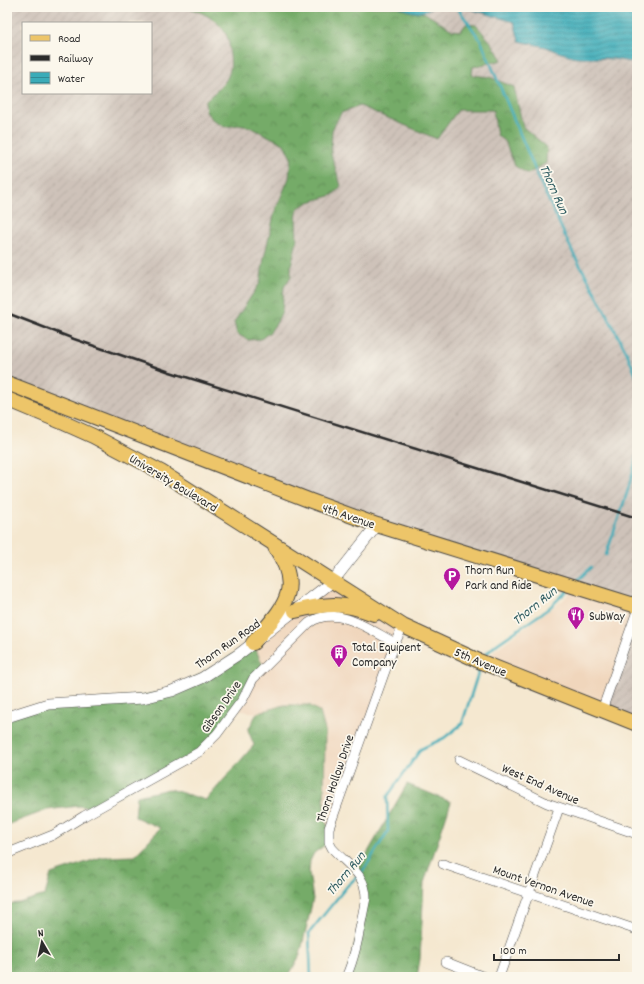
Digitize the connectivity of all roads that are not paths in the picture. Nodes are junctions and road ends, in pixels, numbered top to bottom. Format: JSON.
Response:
{"nodes":[{"id":1,"x":7,"y":383,"type":"edge"},
{"id":2,"x":7,"y":400,"type":"edge"},
{"id":3,"x":73,"y":409,"type":"junction"},
{"id":4,"x":74,"y":427,"type":"junction"},
{"id":5,"x":377,"y":525,"type":"junction"},
{"id":6,"x":273,"y":544,"type":"junction"},
{"id":7,"x":333,"y":581,"type":"junction"},
{"id":8,"x":637,"y":606,"type":"edge"},
{"id":9,"x":295,"y":611,"type":"junction"},
{"id":10,"x":637,"y":612,"type":"edge"},
{"id":11,"x":403,"y":626,"type":"junction"},
{"id":12,"x":253,"y":643,"type":"junction"},
{"id":13,"x":395,"y":644,"type":"junction"},
{"id":14,"x":602,"y":710,"type":"junction"},
{"id":15,"x":7,"y":717,"type":"edge"},
{"id":16,"x":637,"y":724,"type":"edge"},
{"id":17,"x":458,"y":760,"type":"dead end"},
{"id":18,"x":559,"y":808,"type":"junction"},
{"id":19,"x":637,"y":834,"type":"edge"},
{"id":20,"x":11,"y":852,"type":"dead end"},
{"id":21,"x":443,"y":864,"type":"dead end"},
{"id":22,"x":529,"y":893,"type":"junction"},
{"id":23,"x":637,"y":930,"type":"edge"},
{"id":24,"x":446,"y":962,"type":"dead end"},
{"id":25,"x":346,"y":977,"type":"edge"},
{"id":26,"x":484,"y":977,"type":"edge"},
{"id":27,"x":499,"y":977,"type":"edge"}],
"edges":[{"from":1,"to":3,"type":"main road"},
{"from":2,"to":4,"type":"main road","name":"University Boulevard"},
{"from":3,"to":4,"type":"main road"},
{"from":3,"to":5,"type":"main road","name":"4th Avenue"},
{"from":4,"to":6,"type":"main road","name":"University Boulevard"},
{"from":5,"to":7,"type":"street","name":"Thorn Run Road"},
{"from":5,"to":8,"type":"main road","name":"4th Avenue"},
{"from":6,"to":7,"type":"main road","name":"University Boulevard"},
{"from":6,"to":12,"type":"main road"},
{"from":7,"to":9,"type":"street","name":"Thorn Run Road"},
{"from":7,"to":11,"type":"main road","name":"5th Avenue"},
{"from":9,"to":11,"type":"main road"},
{"from":9,"to":12,"type":"street","name":"Thorn Run Road"},
{"from":10,"to":14,"type":"street"},
{"from":11,"to":13,"type":"street","name":"Thorn Hollow Drive"},
{"from":11,"to":14,"type":"main road","name":"5th Avenue"},
{"from":12,"to":15,"type":"street","name":"Thorn Run Road"},
{"from":13,"to":20,"type":"street","name":"Gibson Drive"},
{"from":13,"to":25,"type":"street","name":"Thorn Hollow Drive"},
{"from":14,"to":16,"type":"main road","name":"5th Avenue"},
{"from":17,"to":18,"type":"street","name":"West End Avenue"},
{"from":18,"to":19,"type":"street","name":"West End Avenue"},
{"from":18,"to":22,"type":"street"},
{"from":21,"to":22,"type":"street","name":"Mount Vernon Avenue"},
{"from":22,"to":23,"type":"street","name":"Mount Vernon Avenue"},
{"from":22,"to":27,"type":"street"},
{"from":24,"to":26,"type":"street"}]}
